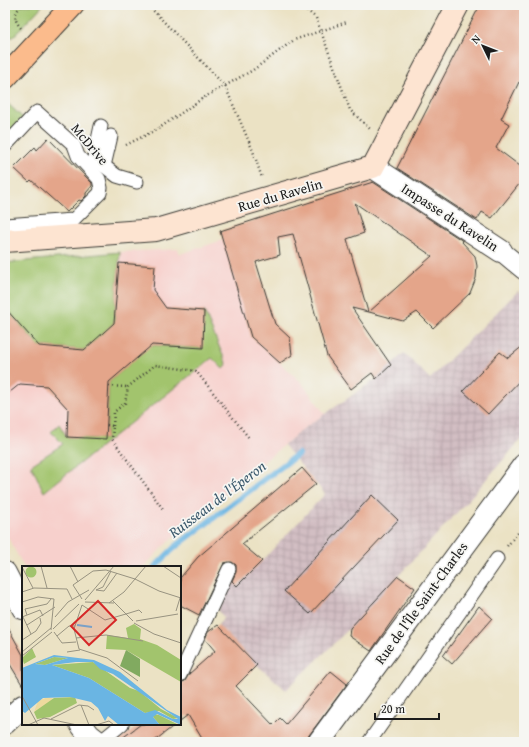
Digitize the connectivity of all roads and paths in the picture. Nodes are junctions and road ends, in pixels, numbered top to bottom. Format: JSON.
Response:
{"nodes":[{"id":1,"x":74,"y":5,"type":"edge"},
{"id":2,"x":148,"y":5,"type":"edge"},
{"id":3,"x":301,"y":5,"type":"edge"},
{"id":4,"x":458,"y":5,"type":"edge"},
{"id":5,"x":347,"y":22,"type":"dead end"},
{"id":6,"x":322,"y":30,"type":"junction"},
{"id":7,"x":5,"y":78,"type":"edge"},
{"id":8,"x":225,"y":86,"type":"junction"},
{"id":9,"x":101,"y":126,"type":"dead end"},
{"id":10,"x":111,"y":136,"type":"dead end"},
{"id":11,"x":386,"y":143,"type":"junction"},
{"id":12,"x":5,"y":146,"type":"edge"},
{"id":13,"x":123,"y":147,"type":"dead end"},
{"id":14,"x":104,"y":166,"type":"junction"},
{"id":15,"x":373,"y":167,"type":"junction"},
{"id":16,"x":262,"y":180,"type":"dead end"},
{"id":17,"x":137,"y":182,"type":"dead end"},
{"id":18,"x":5,"y":225,"type":"edge"},
{"id":19,"x":5,"y":241,"type":"edge"},
{"id":20,"x":501,"y":251,"type":"joint"},
{"id":21,"x":524,"y":270,"type":"edge"},
{"id":22,"x":109,"y":386,"type":"dead end"},
{"id":23,"x":128,"y":387,"type":"junction"},
{"id":24,"x":107,"y":425,"type":"dead end"},
{"id":25,"x":113,"y":426,"type":"junction"},
{"id":26,"x":249,"y":438,"type":"dead end"},
{"id":27,"x":524,"y":465,"type":"edge"},
{"id":28,"x":163,"y":509,"type":"dead end"},
{"id":29,"x":524,"y":526,"type":"edge"},
{"id":30,"x":497,"y":559,"type":"joint"},
{"id":31,"x":229,"y":569,"type":"dead end"},
{"id":32,"x":5,"y":573,"type":"edge"},
{"id":33,"x":22,"y":606,"type":"edge"},
{"id":34,"x":181,"y":673,"type":"edge"},
{"id":35,"x":22,"y":707,"type":"edge"},
{"id":36,"x":5,"y":723,"type":"edge"},
{"id":37,"x":82,"y":725,"type":"edge"},
{"id":38,"x":121,"y":725,"type":"edge"},
{"id":39,"x":99,"y":742,"type":"edge"},
{"id":40,"x":318,"y":742,"type":"edge"},
{"id":41,"x":369,"y":742,"type":"edge"}],
"edges":[{"from":1,"to":7,"type":"main road"},
{"from":2,"to":8,"type":"path"},
{"from":3,"to":6,"type":"path"},
{"from":4,"to":11,"type":"main road"},
{"from":5,"to":6,"type":"path"},
{"from":6,"to":8,"type":"path"},
{"from":6,"to":11,"type":"path"},
{"from":8,"to":13,"type":"path"},
{"from":8,"to":16,"type":"path"},
{"from":9,"to":14,"type":"lane"},
{"from":10,"to":14,"type":"lane"},
{"from":11,"to":15,"type":"main road"},
{"from":12,"to":18,"type":"lane","name":"McDrive"},
{"from":14,"to":17,"type":"lane"},
{"from":15,"to":19,"type":"main road","name":"Rue du Ravelin"},
{"from":15,"to":20,"type":"street","name":"Impasse du Ravelin"},
{"from":20,"to":21,"type":"street","name":"Impasse du Ravelin"},
{"from":22,"to":23,"type":"path"},
{"from":23,"to":25,"type":"path"},
{"from":23,"to":26,"type":"path"},
{"from":24,"to":25,"type":"path"},
{"from":25,"to":28,"type":"path"},
{"from":27,"to":40,"type":"street","name":"Rue de l'Île Saint-Charles"},
{"from":29,"to":30,"type":"path"},
{"from":30,"to":41,"type":"lane"},
{"from":31,"to":34,"type":"lane"},
{"from":32,"to":33,"type":"street"},
{"from":35,"to":36,"type":"street"},
{"from":37,"to":39,"type":"street"},
{"from":38,"to":39,"type":"lane"}]}
